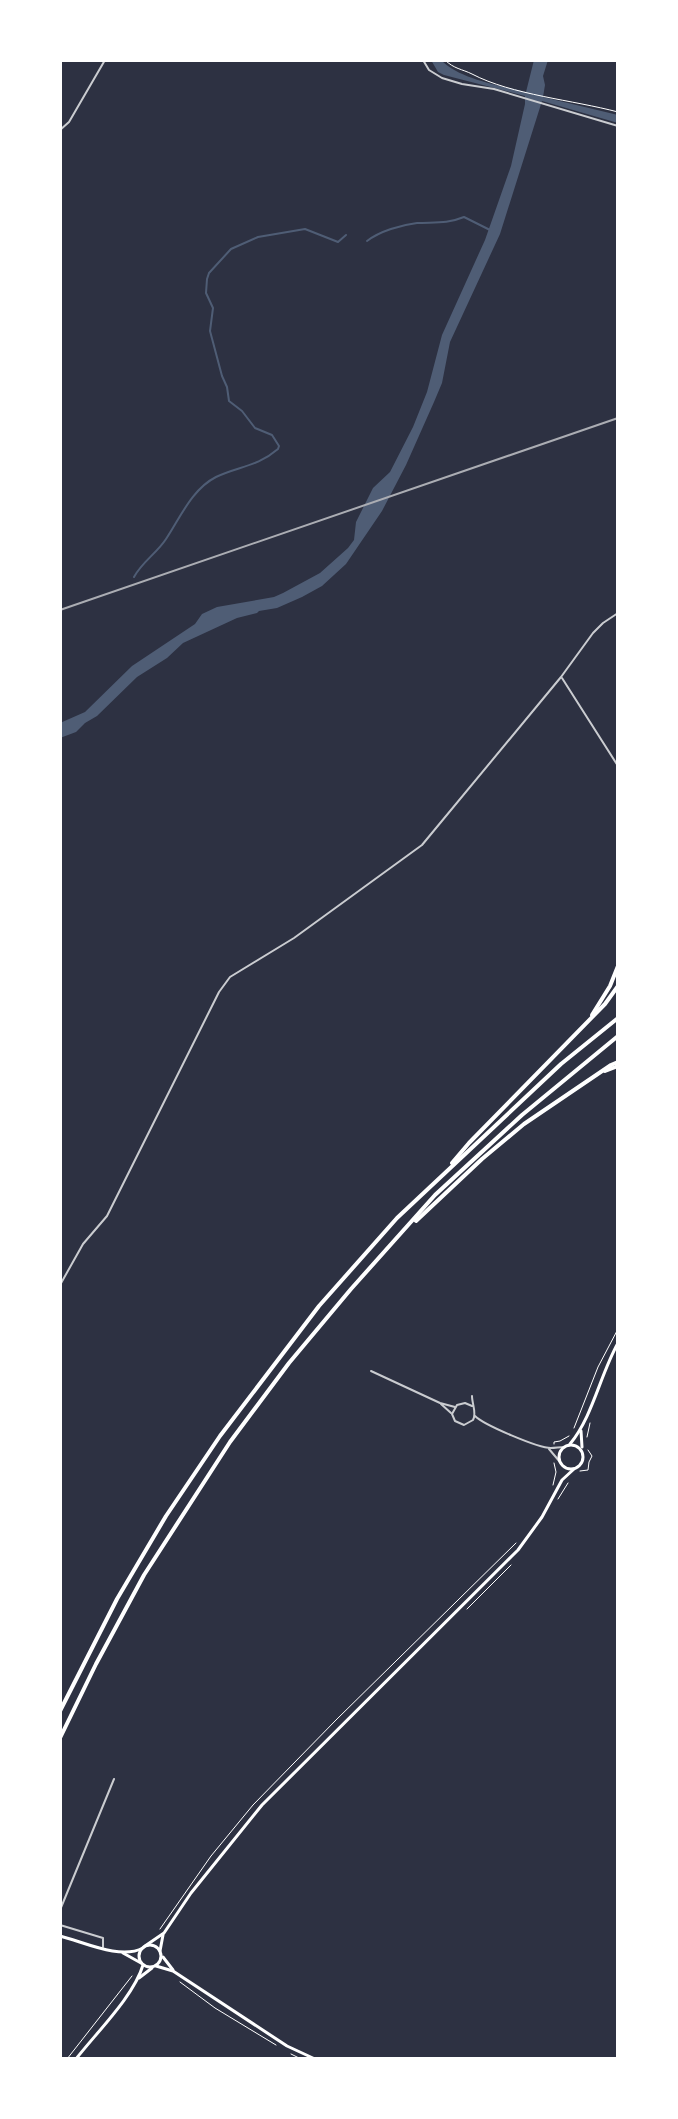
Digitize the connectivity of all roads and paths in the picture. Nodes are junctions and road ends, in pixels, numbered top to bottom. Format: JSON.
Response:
{"nodes":[{"id":1,"x":105,"y":60,"type":"edge"},
{"id":2,"x":423,"y":60,"type":"edge"},
{"id":3,"x":445,"y":60,"type":"edge"},
{"id":4,"x":618,"y":112,"type":"edge"},
{"id":5,"x":618,"y":126,"type":"edge"},
{"id":6,"x":60,"y":130,"type":"edge"},
{"id":7,"x":618,"y":613,"type":"edge"},
{"id":8,"x":561,"y":677,"type":"junction"},
{"id":9,"x":618,"y":766,"type":"edge"},
{"id":10,"x":618,"y":966,"type":"edge"},
{"id":11,"x":618,"y":986,"type":"edge"},
{"id":12,"x":618,"y":1018,"type":"edge"},
{"id":13,"x":586,"y":1024,"type":"junction"},
{"id":14,"x":618,"y":1036,"type":"edge"},
{"id":15,"x":618,"y":1064,"type":"edge"},
{"id":16,"x":437,"y":1180,"type":"junction"},
{"id":17,"x":392,"y":1244,"type":"junction"},
{"id":18,"x":60,"y":1285,"type":"edge"},
{"id":19,"x":618,"y":1329,"type":"edge"},
{"id":20,"x":618,"y":1343,"type":"edge"},
{"id":21,"x":371,"y":1371,"type":"dead end"},
{"id":22,"x":440,"y":1403,"type":"junction"},
{"id":23,"x":465,"y":1403,"type":"junction"},
{"id":24,"x":472,"y":1406,"type":"junction"},
{"id":25,"x":455,"y":1407,"type":"junction"},
{"id":26,"x":452,"y":1414,"type":"junction"},
{"id":27,"x":475,"y":1416,"type":"junction"},
{"id":28,"x":480,"y":1421,"type":"junction"},
{"id":29,"x":471,"y":1423,"type":"junction"},
{"id":30,"x":581,"y":1431,"type":"junction"},
{"id":31,"x":554,"y":1442,"type":"dead end"},
{"id":32,"x":570,"y":1444,"type":"junction"},
{"id":33,"x":586,"y":1444,"type":"dead end"},
{"id":34,"x":564,"y":1447,"type":"junction"},
{"id":35,"x":549,"y":1448,"type":"junction"},
{"id":36,"x":582,"y":1450,"type":"junction"},
{"id":37,"x":561,"y":1464,"type":"junction"},
{"id":38,"x":575,"y":1471,"type":"junction"},
{"id":39,"x":556,"y":1472,"type":"dead end"},
{"id":40,"x":562,"y":1480,"type":"junction"},
{"id":41,"x":552,"y":1488,"type":"dead end"},
{"id":42,"x":518,"y":1542,"type":"dead end"},
{"id":43,"x":420,"y":1637,"type":"dead end"},
{"id":44,"x":60,"y":1711,"type":"edge"},
{"id":45,"x":60,"y":1738,"type":"edge"},
{"id":46,"x":114,"y":1779,"type":"dead end"},
{"id":47,"x":60,"y":1910,"type":"edge"},
{"id":48,"x":60,"y":1925,"type":"edge"},
{"id":49,"x":164,"y":1933,"type":"junction"},
{"id":50,"x":60,"y":1936,"type":"edge"},
{"id":51,"x":144,"y":1947,"type":"junction"},
{"id":52,"x":103,"y":1948,"type":"junction"},
{"id":53,"x":122,"y":1952,"type":"junction"},
{"id":54,"x":160,"y":1952,"type":"junction"},
{"id":55,"x":142,"y":1964,"type":"junction"},
{"id":56,"x":155,"y":1967,"type":"junction"},
{"id":57,"x":135,"y":1971,"type":"dead end"},
{"id":58,"x":173,"y":1971,"type":"junction"},
{"id":59,"x":139,"y":1978,"type":"junction"},
{"id":60,"x":178,"y":1981,"type":"dead end"},
{"id":61,"x":67,"y":2059,"type":"edge"},
{"id":62,"x":76,"y":2059,"type":"edge"},
{"id":63,"x":301,"y":2059,"type":"edge"},
{"id":64,"x":315,"y":2059,"type":"edge"}],
"edges":[{"from":1,"to":6,"type":"street"},
{"from":2,"to":5,"type":"street"},
{"from":3,"to":4,"type":"path"},
{"from":7,"to":8,"type":"street"},
{"from":8,"to":9,"type":"street"},
{"from":8,"to":18,"type":"street"},
{"from":10,"to":13,"type":"highway"},
{"from":11,"to":13,"type":"highway"},
{"from":12,"to":16,"type":"highway"},
{"from":13,"to":16,"type":"highway"},
{"from":14,"to":17,"type":"highway"},
{"from":15,"to":17,"type":"highway"},
{"from":16,"to":44,"type":"highway"},
{"from":17,"to":45,"type":"highway"},
{"from":19,"to":31,"type":"path"},
{"from":20,"to":30,"type":"main road"},
{"from":21,"to":22,"type":"street"},
{"from":22,"to":25,"type":"street"},
{"from":22,"to":26,"type":"street"},
{"from":23,"to":24,"type":"street"},
{"from":23,"to":24,"type":"street"},
{"from":23,"to":25,"type":"street"},
{"from":24,"to":27,"type":"street"},
{"from":25,"to":26,"type":"street"},
{"from":26,"to":29,"type":"street"},
{"from":27,"to":28,"type":"street"},
{"from":27,"to":29,"type":"street"},
{"from":28,"to":29,"type":"street"},
{"from":28,"to":35,"type":"street"},
{"from":30,"to":32,"type":"main road"},
{"from":30,"to":36,"type":"main road"},
{"from":32,"to":34,"type":"main road"},
{"from":32,"to":36,"type":"main road"},
{"from":33,"to":38,"type":"path"},
{"from":34,"to":35,"type":"street"},
{"from":34,"to":37,"type":"main road"},
{"from":35,"to":37,"type":"street"},
{"from":36,"to":38,"type":"main road"},
{"from":37,"to":38,"type":"main road"},
{"from":37,"to":40,"type":"main road"},
{"from":38,"to":40,"type":"main road"},
{"from":39,"to":41,"type":"path"},
{"from":40,"to":49,"type":"main road"},
{"from":42,"to":43,"type":"path"},
{"from":46,"to":47,"type":"street"},
{"from":48,"to":52,"type":"street"},
{"from":49,"to":51,"type":"main road"},
{"from":49,"to":54,"type":"main road"},
{"from":50,"to":52,"type":"main road"},
{"from":51,"to":53,"type":"main road"},
{"from":51,"to":54,"type":"main road"},
{"from":51,"to":55,"type":"main road"},
{"from":52,"to":53,"type":"main road"},
{"from":53,"to":55,"type":"main road"},
{"from":54,"to":56,"type":"main road"},
{"from":54,"to":58,"type":"main road"},
{"from":55,"to":56,"type":"main road"},
{"from":55,"to":59,"type":"main road"},
{"from":56,"to":58,"type":"main road"},
{"from":56,"to":59,"type":"main road"},
{"from":57,"to":61,"type":"path"},
{"from":58,"to":64,"type":"main road"},
{"from":59,"to":62,"type":"main road"},
{"from":60,"to":63,"type":"path"}]}
